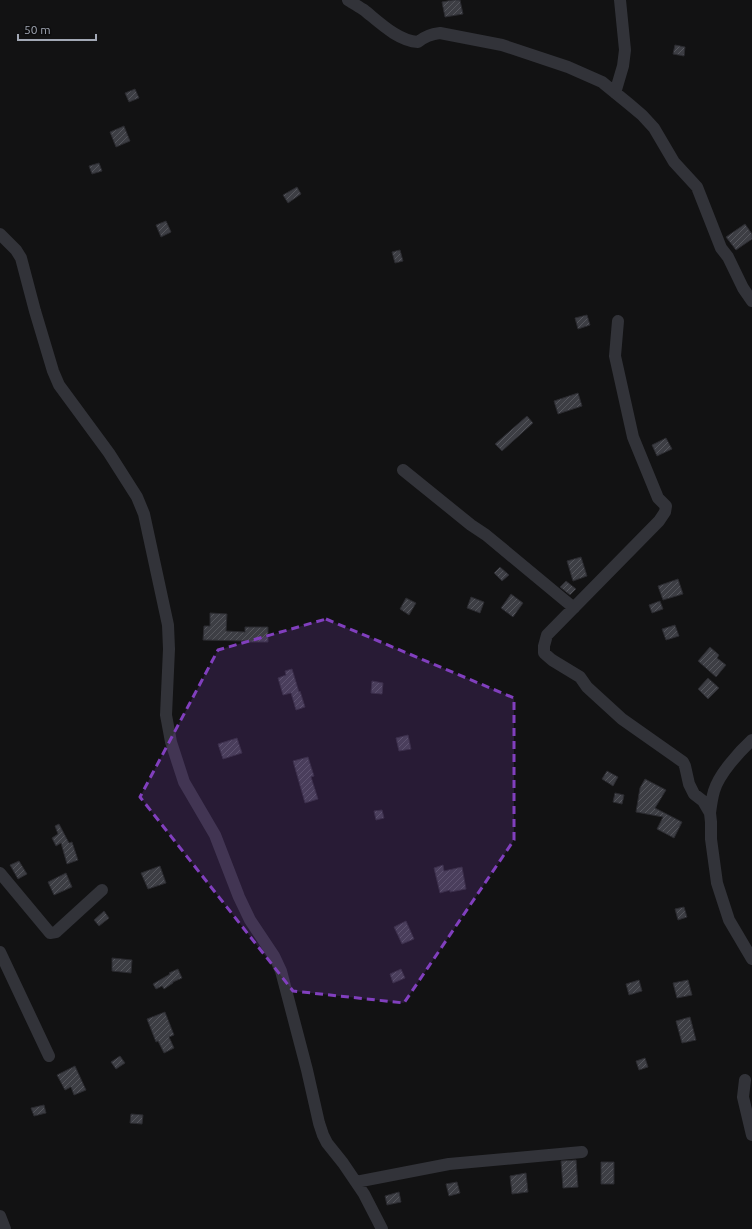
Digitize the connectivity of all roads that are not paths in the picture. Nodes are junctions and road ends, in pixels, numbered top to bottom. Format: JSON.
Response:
{"nodes":[{"id":1,"x":348,"y":0,"type":"edge"},
{"id":2,"x":620,"y":0,"type":"edge"},
{"id":3,"x":615,"y":93,"type":"junction"},
{"id":4,"x":0,"y":234,"type":"edge"},
{"id":5,"x":752,"y":301,"type":"edge"},
{"id":6,"x":618,"y":321,"type":"dead end"},
{"id":7,"x":403,"y":470,"type":"dead end"},
{"id":8,"x":574,"y":608,"type":"junction"},
{"id":9,"x":752,"y":740,"type":"edge"},
{"id":10,"x":710,"y":812,"type":"junction"},
{"id":11,"x":0,"y":873,"type":"edge"},
{"id":12,"x":102,"y":890,"type":"dead end"},
{"id":13,"x":0,"y":952,"type":"edge"},
{"id":14,"x":752,"y":959,"type":"edge"},
{"id":15,"x":49,"y":1056,"type":"dead end"},
{"id":16,"x":745,"y":1080,"type":"dead end"},
{"id":17,"x":752,"y":1135,"type":"edge"},
{"id":18,"x":582,"y":1152,"type":"dead end"},
{"id":19,"x":356,"y":1182,"type":"junction"},
{"id":20,"x":0,"y":1216,"type":"edge"},
{"id":21,"x":5,"y":1229,"type":"edge"},
{"id":22,"x":382,"y":1229,"type":"edge"}],
"edges":[{"from":1,"to":3,"type":"street"},
{"from":2,"to":3,"type":"street"},
{"from":3,"to":5,"type":"street"},
{"from":4,"to":19,"type":"street"},
{"from":6,"to":8,"type":"street"},
{"from":7,"to":8,"type":"street"},
{"from":8,"to":10,"type":"street"},
{"from":9,"to":10,"type":"street"},
{"from":10,"to":14,"type":"street"},
{"from":11,"to":12,"type":"street"},
{"from":13,"to":15,"type":"street"},
{"from":16,"to":17,"type":"street"},
{"from":18,"to":19,"type":"street"},
{"from":19,"to":22,"type":"street"},
{"from":20,"to":21,"type":"street"}]}
